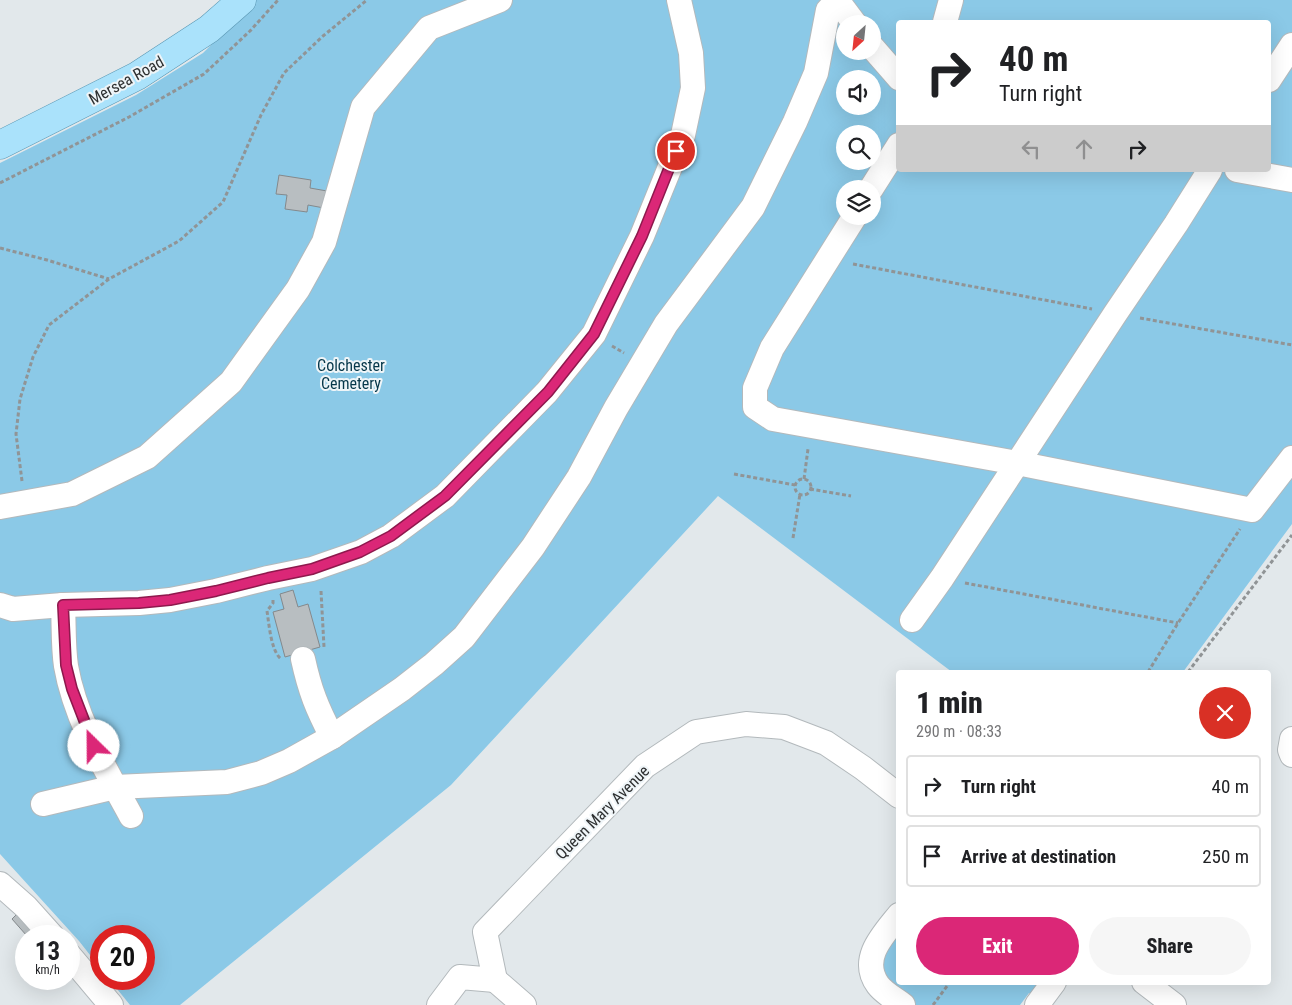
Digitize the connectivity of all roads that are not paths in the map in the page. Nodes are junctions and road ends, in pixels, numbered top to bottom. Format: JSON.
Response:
{"nodes":[{"id":1,"x":242,"y":0,"type":"edge"},
{"id":2,"x":500,"y":0,"type":"edge"},
{"id":3,"x":679,"y":0,"type":"edge"},
{"id":4,"x":951,"y":0,"type":"edge"},
{"id":5,"x":837,"y":1,"type":"edge"},
{"id":6,"x":848,"y":15,"type":"edge"},
{"id":7,"x":946,"y":20,"type":"edge"},
{"id":8,"x":1292,"y":45,"type":"edge"},
{"id":9,"x":881,"y":57,"type":"edge"},
{"id":10,"x":896,"y":75,"type":"edge"},
{"id":11,"x":1271,"y":77,"type":"edge"},
{"id":12,"x":0,"y":145,"type":"edge"},
{"id":13,"x":896,"y":150,"type":"edge"},
{"id":14,"x":1209,"y":172,"type":"edge"},
{"id":15,"x":1248,"y":172,"type":"edge"},
{"id":16,"x":878,"y":180,"type":"edge"},
{"id":17,"x":1292,"y":180,"type":"edge"},
{"id":18,"x":850,"y":225,"type":"edge"},
{"id":19,"x":1292,"y":458,"type":"edge"},
{"id":20,"x":1017,"y":463,"type":"junction"},
{"id":21,"x":0,"y":507,"type":"edge"},
{"id":22,"x":0,"y":605,"type":"edge"},
{"id":23,"x":63,"y":605,"type":"junction"},
{"id":24,"x":912,"y":620,"type":"dead end"},
{"id":25,"x":303,"y":659,"type":"road end"},
{"id":26,"x":332,"y":737,"type":"junction"},
{"id":27,"x":1292,"y":739,"type":"edge"},
{"id":28,"x":1292,"y":755,"type":"edge"},
{"id":29,"x":115,"y":787,"type":"junction"},
{"id":30,"x":896,"y":794,"type":"edge"},
{"id":31,"x":43,"y":804,"type":"dead end"},
{"id":32,"x":131,"y":816,"type":"dead end"},
{"id":33,"x":0,"y":884,"type":"edge"},
{"id":34,"x":896,"y":919,"type":"edge"},
{"id":35,"x":42,"y":925,"type":"edge"},
{"id":36,"x":80,"y":968,"type":"edge"},
{"id":37,"x":495,"y":980,"type":"junction"},
{"id":38,"x":1052,"y":985,"type":"edge"},
{"id":39,"x":1148,"y":985,"type":"edge"},
{"id":40,"x":111,"y":1005,"type":"edge"},
{"id":41,"x":439,"y":1005,"type":"edge"},
{"id":42,"x":524,"y":1005,"type":"edge"},
{"id":43,"x":903,"y":1005,"type":"edge"},
{"id":44,"x":1037,"y":1005,"type":"edge"},
{"id":45,"x":1174,"y":1005,"type":"edge"}],
"edges":[{"from":1,"to":12,"type":"main road","name":"Mersea Road"},
{"from":2,"to":21,"type":"street"},
{"from":3,"to":23,"type":"street"},
{"from":4,"to":7,"type":"street"},
{"from":5,"to":6,"type":"street"},
{"from":5,"to":26,"type":"street"},
{"from":8,"to":11,"type":"street"},
{"from":9,"to":10,"type":"street"},
{"from":13,"to":16,"type":"street"},
{"from":14,"to":20,"type":"street"},
{"from":15,"to":17,"type":"street"},
{"from":18,"to":20,"type":"street"},
{"from":19,"to":20,"type":"street"},
{"from":20,"to":24,"type":"street"},
{"from":22,"to":23,"type":"street"},
{"from":23,"to":29,"type":"street"},
{"from":25,"to":26,"type":"street"},
{"from":26,"to":29,"type":"street"},
{"from":27,"to":28,"type":"street"},
{"from":29,"to":31,"type":"street"},
{"from":29,"to":32,"type":"street"},
{"from":30,"to":37,"type":"street","name":"Queen Mary Avenue"},
{"from":33,"to":35,"type":"street"},
{"from":34,"to":43,"type":"street"},
{"from":36,"to":40,"type":"street"},
{"from":37,"to":41,"type":"street"},
{"from":37,"to":42,"type":"street"},
{"from":38,"to":44,"type":"street"},
{"from":39,"to":45,"type":"street"}]}
